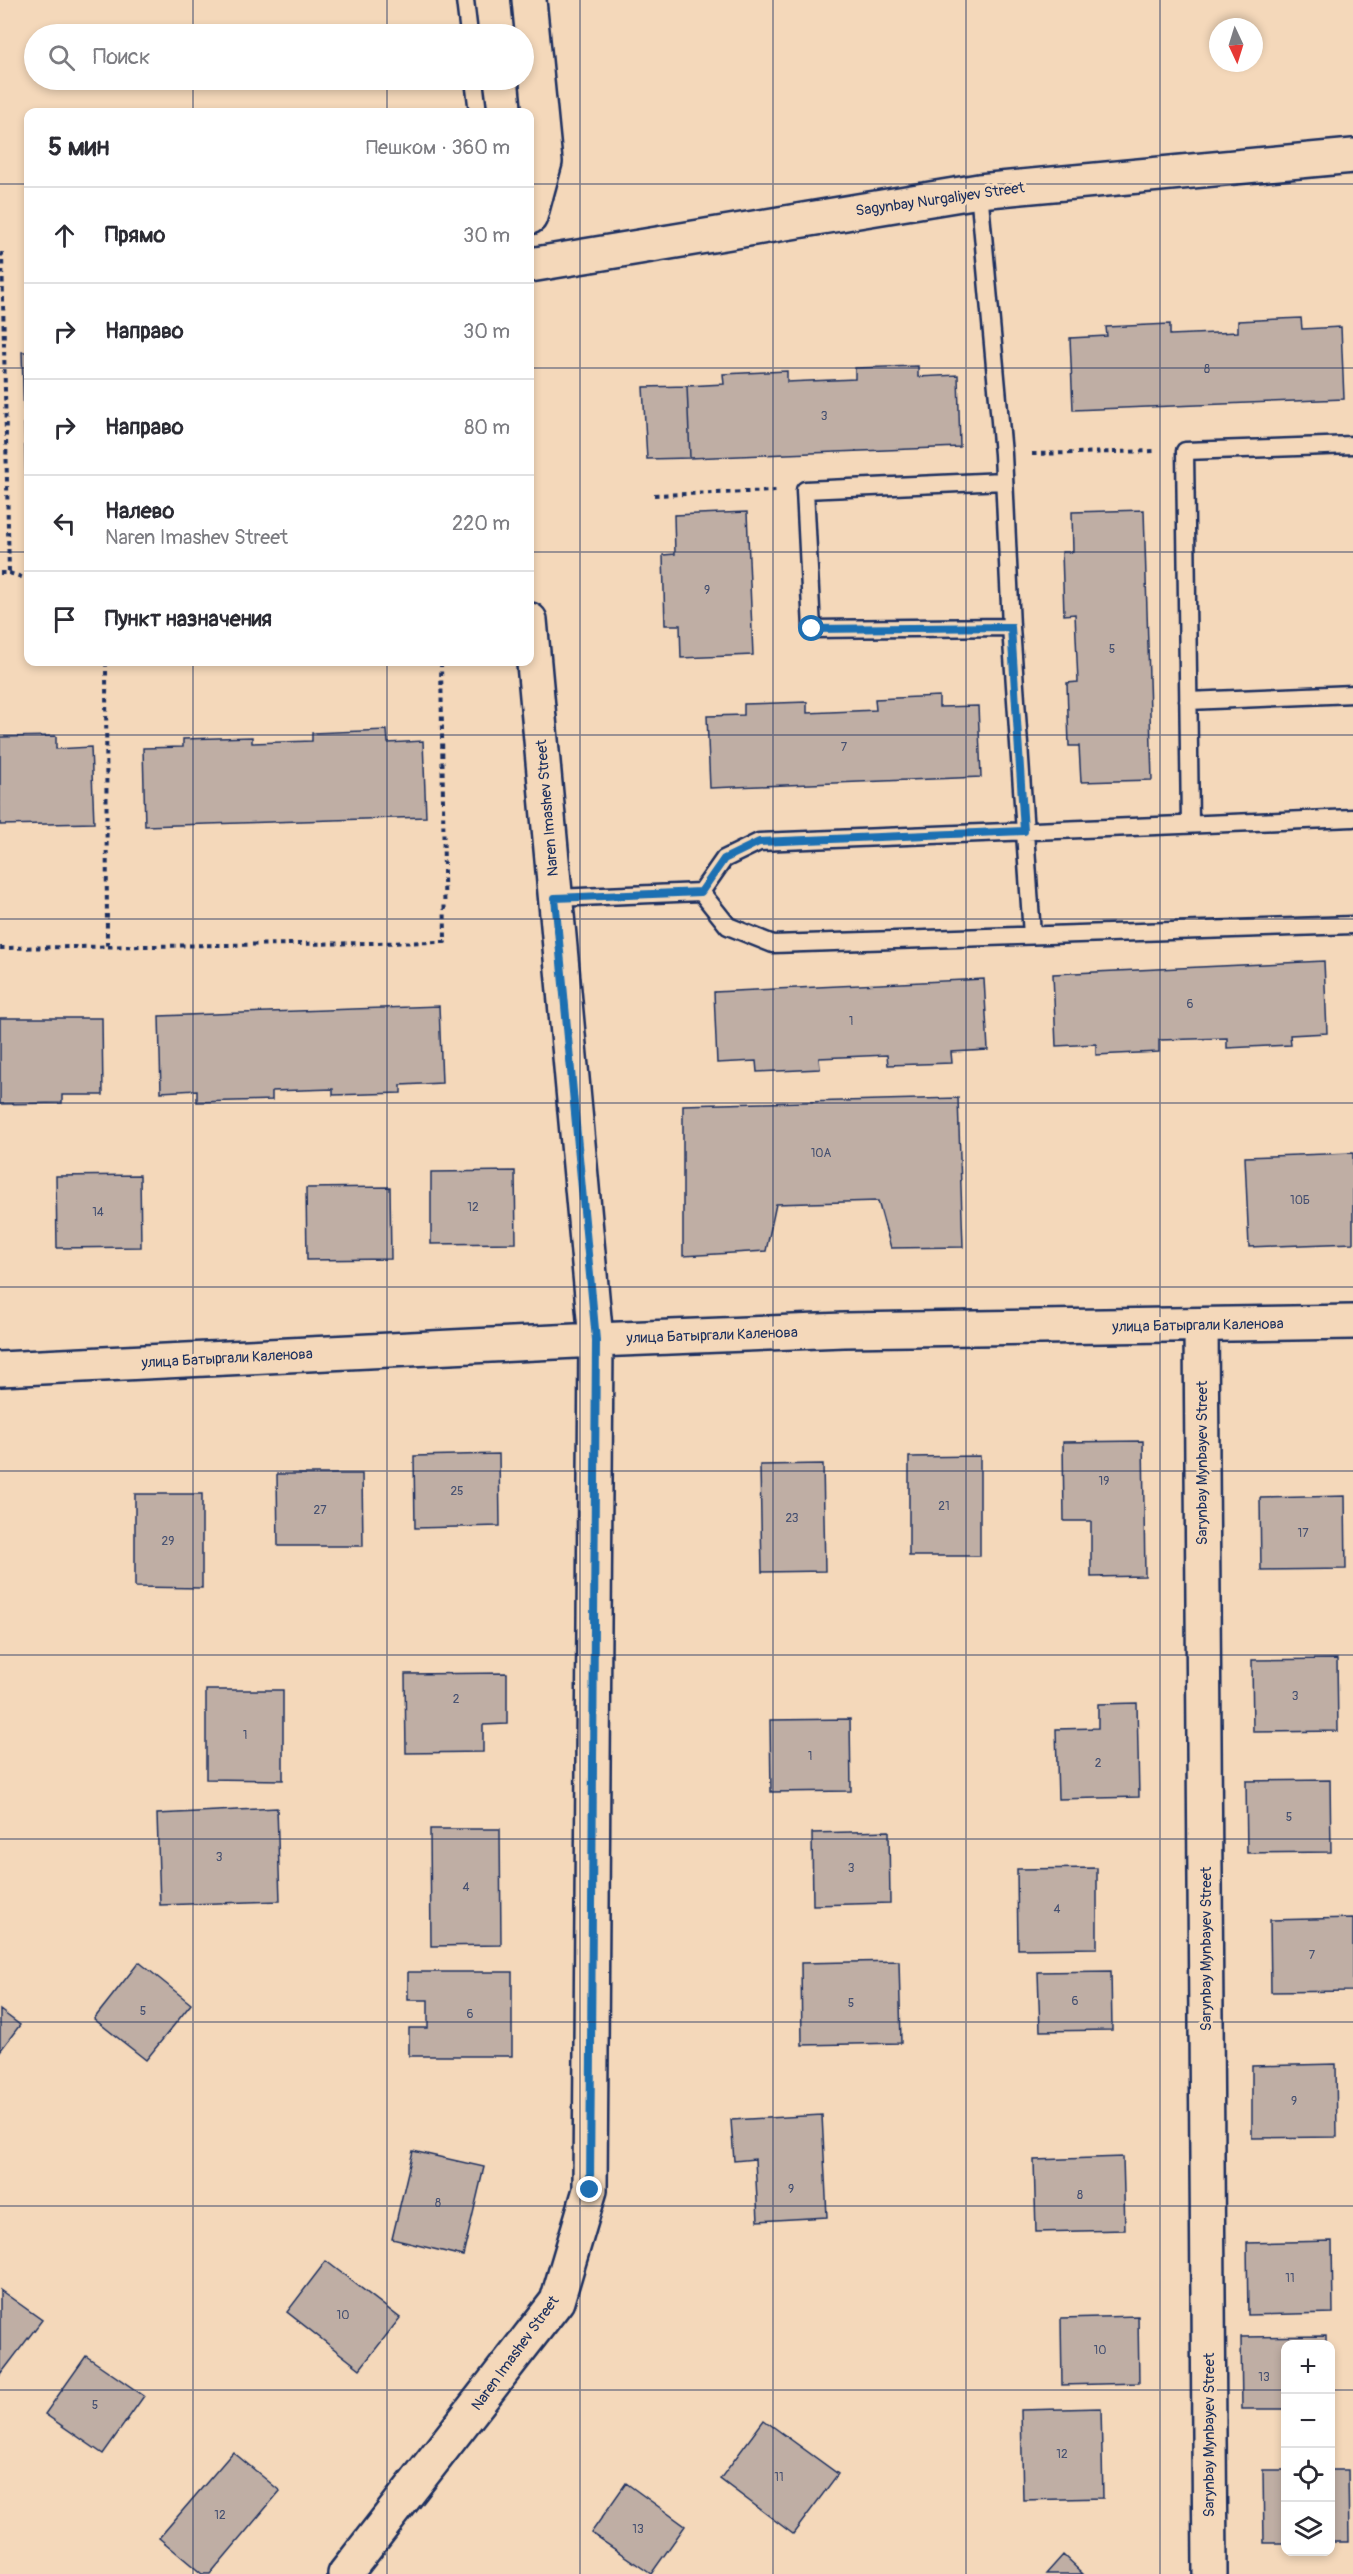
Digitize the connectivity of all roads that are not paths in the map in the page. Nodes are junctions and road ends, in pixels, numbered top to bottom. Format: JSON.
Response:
{"nodes":[{"id":1,"x":465,"y":0,"type":"edge"},
{"id":2,"x":529,"y":0,"type":"edge"},
{"id":3,"x":468,"y":24,"type":"edge"},
{"id":4,"x":531,"y":24,"type":"edge"},
{"id":5,"x":534,"y":51,"type":"edge"},
{"id":6,"x":475,"y":90,"type":"edge"},
{"id":7,"x":478,"y":108,"type":"edge"},
{"id":8,"x":1353,"y":156,"type":"edge"},
{"id":9,"x":979,"y":191,"type":"junction"},
{"id":10,"x":534,"y":202,"type":"edge"},
{"id":11,"x":534,"y":264,"type":"edge"},
{"id":12,"x":1353,"y":445,"type":"edge"},
{"id":13,"x":1004,"y":480,"type":"junction"},
{"id":14,"x":1011,"y":627,"type":"junction"},
{"id":15,"x":534,"y":664,"type":"edge"},
{"id":16,"x":1353,"y":694,"type":"edge"},
{"id":17,"x":1188,"y":701,"type":"junction"},
{"id":18,"x":1353,"y":818,"type":"edge"},
{"id":19,"x":1190,"y":824,"type":"junction"},
{"id":20,"x":1024,"y":831,"type":"junction"},
{"id":21,"x":701,"y":892,"type":"junction"},
{"id":22,"x":555,"y":898,"type":"junction"},
{"id":23,"x":1353,"y":925,"type":"edge"},
{"id":24,"x":1032,"y":935,"type":"junction"},
{"id":25,"x":1353,"y":1322,"type":"edge"},
{"id":26,"x":1201,"y":1324,"type":"junction"},
{"id":27,"x":596,"y":1340,"type":"junction"},
{"id":28,"x":0,"y":1369,"type":"edge"},
{"id":29,"x":345,"y":2574,"type":"edge"},
{"id":30,"x":1210,"y":2574,"type":"edge"}],
"edges":[{"from":1,"to":3,"type":"lane"},
{"from":2,"to":4,"type":"street"},
{"from":5,"to":10,"type":"street"},
{"from":6,"to":7,"type":"lane"},
{"from":8,"to":9,"type":"street","name":"Sagynbay Nurgaliyev Street"},
{"from":9,"to":11,"type":"street","name":"Sagynbay Nurgaliyev Street"},
{"from":9,"to":13,"type":"lane"},
{"from":12,"to":17,"type":"lane"},
{"from":13,"to":14,"type":"lane"},
{"from":13,"to":14,"type":"lane"},
{"from":14,"to":20,"type":"lane"},
{"from":15,"to":22,"type":"street","name":"Naren Imashev Street"},
{"from":16,"to":17,"type":"lane"},
{"from":17,"to":19,"type":"lane"},
{"from":18,"to":19,"type":"lane"},
{"from":19,"to":20,"type":"lane"},
{"from":20,"to":21,"type":"lane"},
{"from":20,"to":24,"type":"lane"},
{"from":21,"to":22,"type":"lane"},
{"from":21,"to":24,"type":"lane"},
{"from":22,"to":27,"type":"street","name":"Naren Imashev Street"},
{"from":23,"to":24,"type":"lane"},
{"from":25,"to":26,"type":"street","name":"улица Батыргали Каленова"},
{"from":26,"to":27,"type":"street","name":"улица Батыргали Каленова"},
{"from":26,"to":30,"type":"street","name":"Sarynbay Mynbayev Street"},
{"from":27,"to":28,"type":"street","name":"улица Батыргали Каленова"},
{"from":27,"to":29,"type":"street","name":"Naren Imashev Street"}]}
